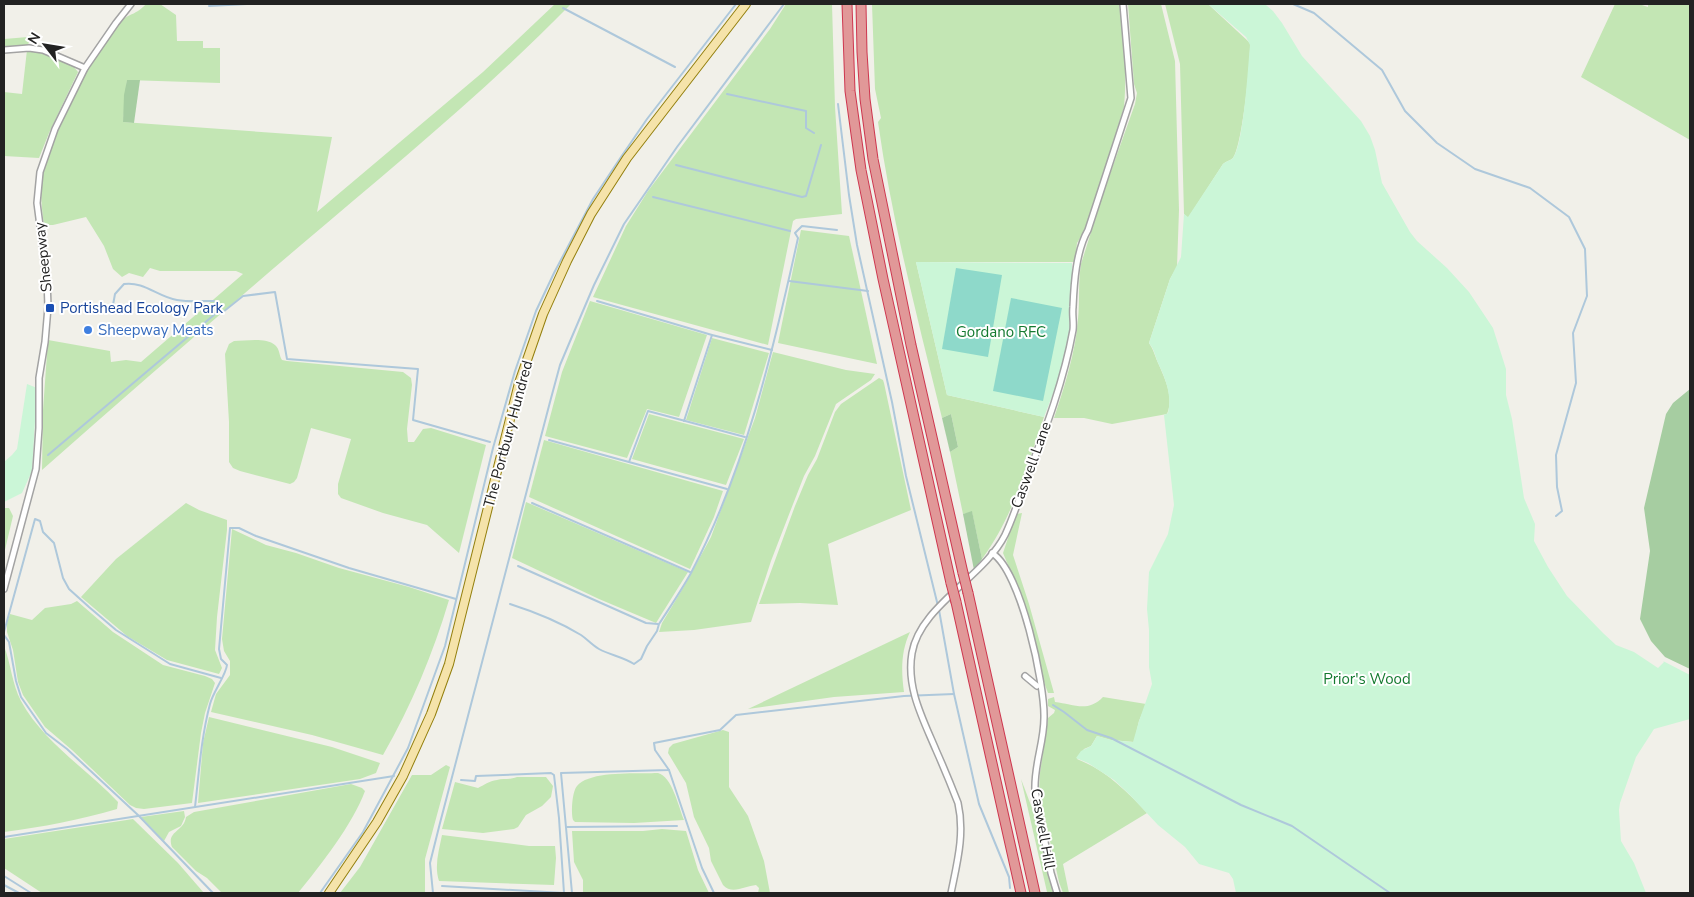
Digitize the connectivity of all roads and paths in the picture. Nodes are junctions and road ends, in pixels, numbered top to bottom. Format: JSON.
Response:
{"nodes":[{"id":1,"x":131,"y":4,"type":"edge"},
{"id":2,"x":746,"y":4,"type":"edge"},
{"id":3,"x":847,"y":4,"type":"edge"},
{"id":4,"x":860,"y":4,"type":"edge"},
{"id":5,"x":1123,"y":4,"type":"edge"},
{"id":6,"x":4,"y":50,"type":"edge"},
{"id":7,"x":85,"y":68,"type":"junction"},
{"id":8,"x":992,"y":553,"type":"junction"},
{"id":9,"x":4,"y":589,"type":"edge"},
{"id":10,"x":1040,"y":675,"type":"junction"},
{"id":11,"x":1037,"y":686,"type":"dead end"},
{"id":12,"x":329,"y":893,"type":"edge"},
{"id":13,"x":951,"y":893,"type":"edge"},
{"id":14,"x":1021,"y":893,"type":"edge"},
{"id":15,"x":1035,"y":893,"type":"edge"},
{"id":16,"x":1057,"y":893,"type":"edge"}],
"edges":[{"from":1,"to":7,"type":"street","name":"Sheepway"},
{"from":2,"to":12,"type":"main road","name":"The Portbury Hundred"},
{"from":3,"to":14,"type":"highway","bridge":true},
{"from":4,"to":15,"type":"highway","bridge":true},
{"from":5,"to":8,"type":"street","name":"Caswell Lane"},
{"from":6,"to":7,"type":"street"},
{"from":7,"to":9,"type":"street","name":"Sheepway"},
{"from":8,"to":10,"type":"street","name":"Caswell Hill"},
{"from":8,"to":13,"type":"street","name":"Caswell Lane"},
{"from":10,"to":11,"type":"street"},
{"from":10,"to":16,"type":"street","name":"Caswell Hill"}]}
